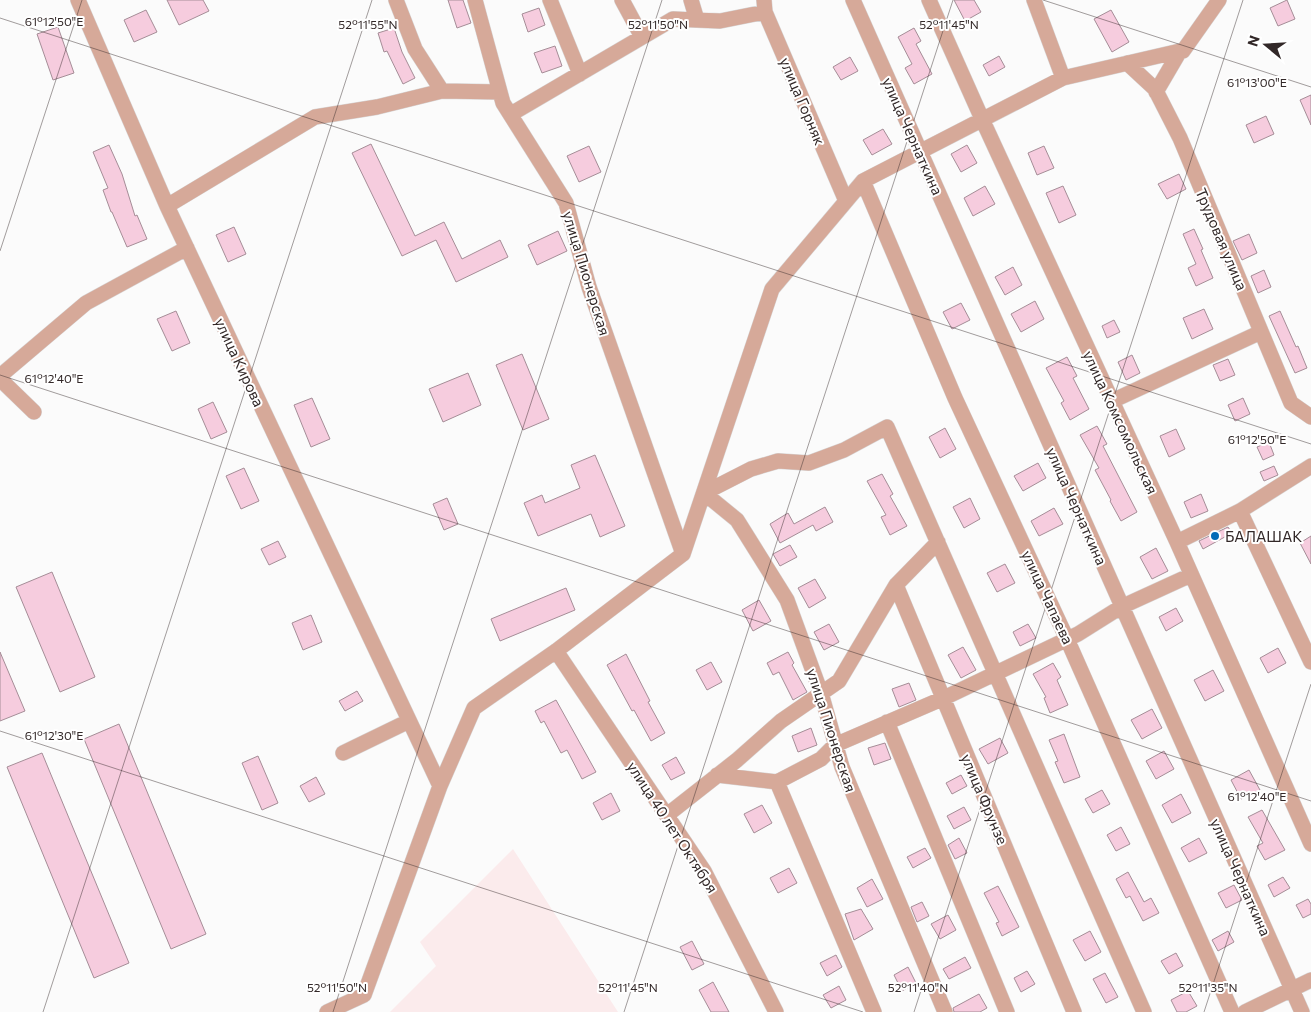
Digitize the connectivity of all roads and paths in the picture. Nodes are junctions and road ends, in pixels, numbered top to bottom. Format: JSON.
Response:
{"nodes":[{"id":1,"x":78,"y":0,"type":"edge"},
{"id":2,"x":396,"y":0,"type":"edge"},
{"id":3,"x":475,"y":0,"type":"edge"},
{"id":4,"x":550,"y":0,"type":"edge"},
{"id":5,"x":622,"y":0,"type":"edge"},
{"id":6,"x":691,"y":0,"type":"edge"},
{"id":7,"x":853,"y":0,"type":"edge"},
{"id":8,"x":929,"y":0,"type":"edge"},
{"id":9,"x":1034,"y":0,"type":"edge"},
{"id":10,"x":1219,"y":0,"type":"edge"},
{"id":11,"x":765,"y":6,"type":"edge"},
{"id":12,"x":697,"y":20,"type":"junction"},
{"id":13,"x":642,"y":37,"type":"junction"},
{"id":14,"x":1180,"y":51,"type":"junction"},
{"id":15,"x":1126,"y":63,"type":"junction"},
{"id":16,"x":580,"y":74,"type":"junction"},
{"id":17,"x":1063,"y":78,"type":"junction"},
{"id":18,"x":442,"y":91,"type":"junction"},
{"id":19,"x":500,"y":92,"type":"junction"},
{"id":20,"x":1156,"y":92,"type":"junction"},
{"id":21,"x":511,"y":114,"type":"junction"},
{"id":22,"x":982,"y":119,"type":"junction"},
{"id":23,"x":920,"y":153,"type":"junction"},
{"id":24,"x":863,"y":181,"type":"junction"},
{"id":25,"x":846,"y":201,"type":"junction"},
{"id":26,"x":167,"y":206,"type":"junction"},
{"id":27,"x":187,"y":248,"type":"junction"},
{"id":28,"x":1261,"y":332,"type":"junction"},
{"id":29,"x":0,"y":377,"type":"edge"},
{"id":30,"x":1112,"y":401,"type":"junction"},
{"id":31,"x":34,"y":412,"type":"dead end"},
{"id":32,"x":1311,"y":417,"type":"edge"},
{"id":33,"x":1311,"y":466,"type":"edge"},
{"id":34,"x":704,"y":492,"type":"junction"},
{"id":35,"x":1240,"y":511,"type":"junction"},
{"id":36,"x":938,"y":542,"type":"junction"},
{"id":37,"x":1176,"y":542,"type":"junction"},
{"id":38,"x":683,"y":554,"type":"junction"},
{"id":39,"x":1191,"y":575,"type":"junction"},
{"id":40,"x":896,"y":585,"type":"junction"},
{"id":41,"x":1121,"y":607,"type":"junction"},
{"id":42,"x":1068,"y":639,"type":"junction"},
{"id":43,"x":556,"y":651,"type":"junction"},
{"id":44,"x":1311,"y":662,"type":"edge"},
{"id":45,"x":995,"y":673,"type":"junction"},
{"id":46,"x":821,"y":693,"type":"junction"},
{"id":47,"x":944,"y":698,"type":"junction"},
{"id":48,"x":409,"y":721,"type":"junction"},
{"id":49,"x":887,"y":722,"type":"junction"},
{"id":50,"x":836,"y":745,"type":"junction"},
{"id":51,"x":343,"y":753,"type":"dead end"},
{"id":52,"x":718,"y":775,"type":"junction"},
{"id":53,"x":778,"y":782,"type":"junction"},
{"id":54,"x":440,"y":786,"type":"junction"},
{"id":55,"x":667,"y":815,"type":"junction"},
{"id":56,"x":1311,"y":844,"type":"edge"},
{"id":57,"x":1311,"y":980,"type":"edge"},
{"id":58,"x":1291,"y":990,"type":"junction"},
{"id":59,"x":327,"y":1012,"type":"edge"},
{"id":60,"x":776,"y":1012,"type":"edge"},
{"id":61,"x":874,"y":1012,"type":"edge"},
{"id":62,"x":944,"y":1012,"type":"edge"},
{"id":63,"x":1007,"y":1012,"type":"edge"},
{"id":64,"x":1074,"y":1012,"type":"edge"},
{"id":65,"x":1144,"y":1012,"type":"edge"},
{"id":66,"x":1232,"y":1012,"type":"edge"},
{"id":67,"x":1245,"y":1012,"type":"edge"},
{"id":68,"x":1302,"y":1012,"type":"edge"}],
"edges":[{"from":1,"to":26,"type":"street","name":"улица Кирова"},
{"from":2,"to":18,"type":"street"},
{"from":3,"to":19,"type":"street","name":"улица Пионерская"},
{"from":4,"to":16,"type":"street"},
{"from":5,"to":13,"type":"street"},
{"from":6,"to":12,"type":"street"},
{"from":7,"to":23,"type":"street","name":"улица Чернаткина"},
{"from":8,"to":22,"type":"street","name":"улица Комсомольская"},
{"from":9,"to":17,"type":"street"},
{"from":10,"to":14,"type":"street"},
{"from":11,"to":12,"type":"street"},
{"from":11,"to":25,"type":"street","name":"улица Горняк"},
{"from":12,"to":13,"type":"street"},
{"from":13,"to":16,"type":"street"},
{"from":14,"to":15,"type":"street"},
{"from":14,"to":20,"type":"street"},
{"from":15,"to":17,"type":"street"},
{"from":15,"to":20,"type":"street","name":"Трудовая улица"},
{"from":16,"to":21,"type":"street"},
{"from":17,"to":22,"type":"street"},
{"from":18,"to":19,"type":"street"},
{"from":18,"to":26,"type":"street"},
{"from":19,"to":21,"type":"street","name":"улица Пионерская"},
{"from":20,"to":28,"type":"street","name":"Трудовая улица"},
{"from":21,"to":38,"type":"street","name":"улица Пионерская"},
{"from":22,"to":23,"type":"street"},
{"from":22,"to":30,"type":"street","name":"улица Комсомольская"},
{"from":23,"to":24,"type":"street"},
{"from":23,"to":41,"type":"street","name":"улица Чернаткина"},
{"from":24,"to":25,"type":"street"},
{"from":24,"to":42,"type":"street","name":"улица Чапаева"},
{"from":25,"to":34,"type":"street"},
{"from":26,"to":27,"type":"street","name":"улица Кирова"},
{"from":27,"to":29,"type":"street"},
{"from":27,"to":48,"type":"street","name":"улица Кирова"},
{"from":28,"to":30,"type":"street"},
{"from":28,"to":32,"type":"street","name":"Трудовая улица"},
{"from":29,"to":31,"type":"street"},
{"from":30,"to":37,"type":"street","name":"улица Комсомольская"},
{"from":33,"to":35,"type":"street"},
{"from":34,"to":36,"type":"street"},
{"from":34,"to":38,"type":"street"},
{"from":34,"to":46,"type":"street","name":"улица Пионерская"},
{"from":35,"to":37,"type":"street"},
{"from":35,"to":44,"type":"street"},
{"from":36,"to":40,"type":"street"},
{"from":36,"to":45,"type":"street"},
{"from":37,"to":39,"type":"street","name":"улица Комсомольская"},
{"from":38,"to":43,"type":"street"},
{"from":39,"to":41,"type":"street"},
{"from":39,"to":56,"type":"street","name":"улица Комсомольская"},
{"from":40,"to":46,"type":"street"},
{"from":40,"to":47,"type":"street","name":"улица Фрунзе"},
{"from":41,"to":42,"type":"street"},
{"from":41,"to":58,"type":"street","name":"улица Чернаткина"},
{"from":42,"to":45,"type":"street"},
{"from":42,"to":66,"type":"street","name":"улица Чапаева"},
{"from":43,"to":54,"type":"street"},
{"from":43,"to":55,"type":"street","name":"улица 40 лет Октября"},
{"from":45,"to":47,"type":"street"},
{"from":45,"to":65,"type":"street"},
{"from":46,"to":50,"type":"street","name":"улица Пионерская"},
{"from":46,"to":52,"type":"street"},
{"from":47,"to":49,"type":"street"},
{"from":47,"to":64,"type":"street","name":"улица Фрунзе"},
{"from":48,"to":51,"type":"street"},
{"from":48,"to":54,"type":"street","name":"улица Кирова"},
{"from":49,"to":50,"type":"street"},
{"from":49,"to":63,"type":"street"},
{"from":50,"to":53,"type":"street"},
{"from":50,"to":62,"type":"street","name":"улица Пионерская"},
{"from":52,"to":53,"type":"street"},
{"from":52,"to":55,"type":"street"},
{"from":53,"to":61,"type":"street"},
{"from":54,"to":59,"type":"street"},
{"from":55,"to":60,"type":"street","name":"улица 40 лет Октября"},
{"from":57,"to":58,"type":"street"},
{"from":58,"to":67,"type":"street"},
{"from":58,"to":68,"type":"street","name":"улица Чернаткина"}]}
